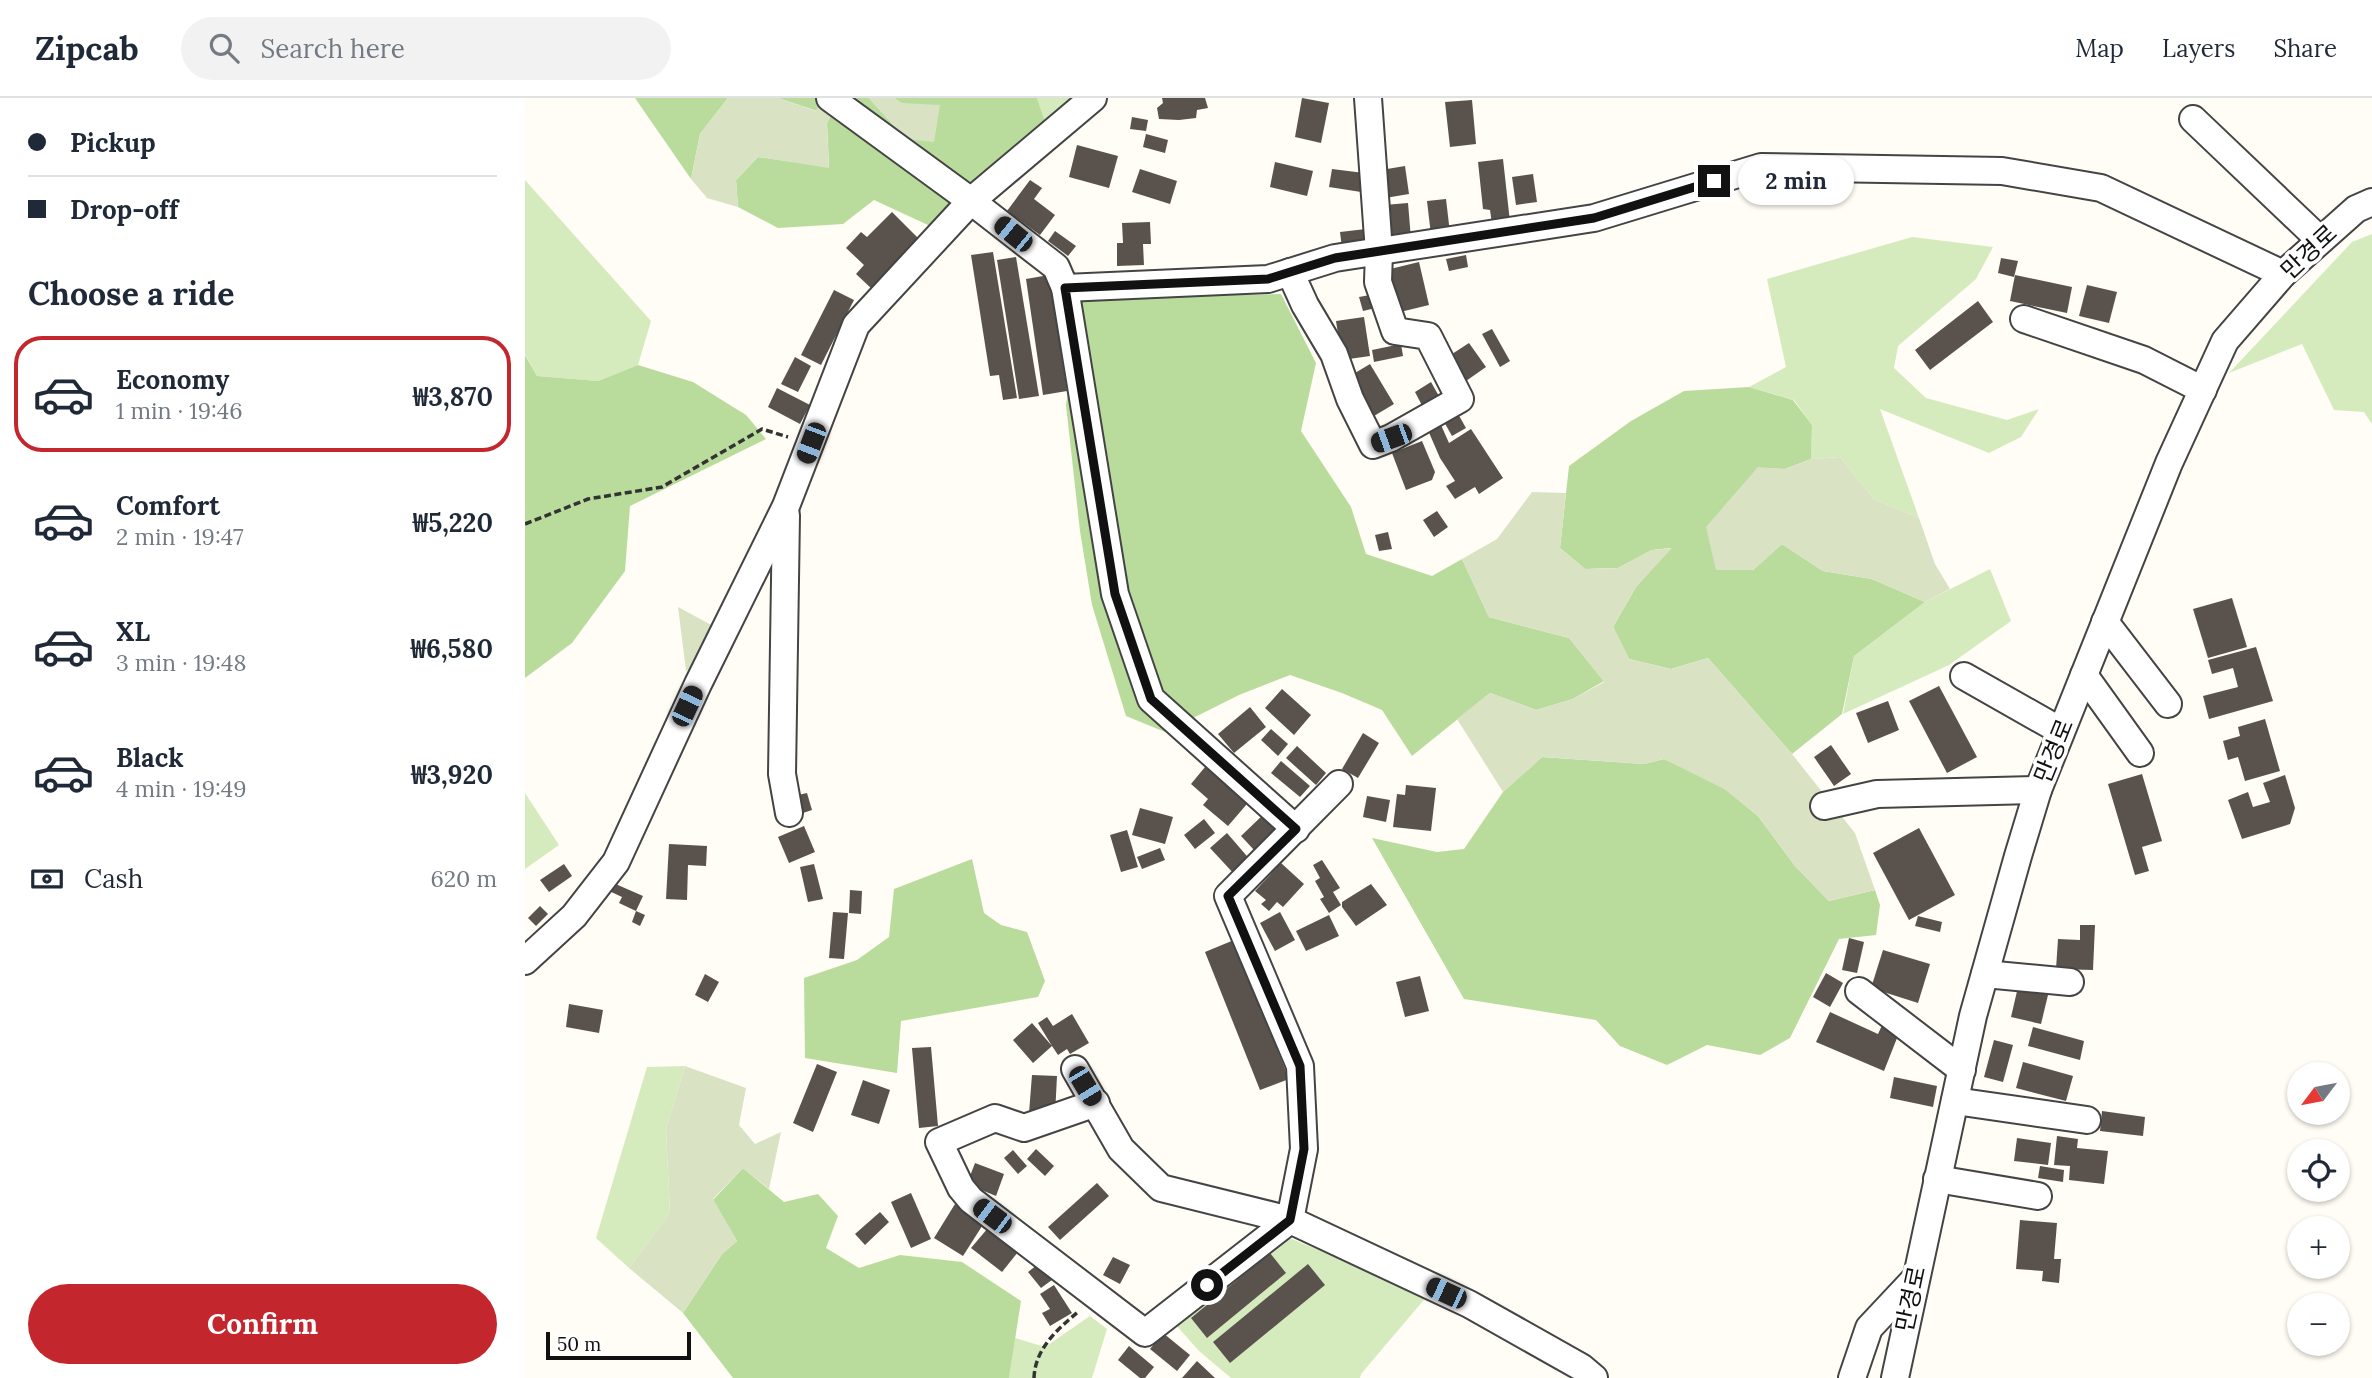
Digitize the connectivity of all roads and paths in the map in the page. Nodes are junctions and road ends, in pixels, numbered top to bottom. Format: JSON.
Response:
{"nodes":[{"id":1,"x":829,"y":98,"type":"edge"},
{"id":2,"x":1093,"y":98,"type":"edge"},
{"id":3,"x":1368,"y":98,"type":"edge"},
{"id":4,"x":2193,"y":119,"type":"dead end"},
{"id":5,"x":971,"y":201,"type":"junction"},
{"id":6,"x":2372,"y":202,"type":"edge"},
{"id":7,"x":2320,"y":240,"type":"junction"},
{"id":8,"x":1379,"y":252,"type":"junction"},
{"id":9,"x":1290,"y":272,"type":"junction"},
{"id":10,"x":2283,"y":274,"type":"junction"},
{"id":11,"x":1065,"y":288,"type":"junction"},
{"id":12,"x":2024,"y":319,"type":"dead end"},
{"id":13,"x":2203,"y":390,"type":"junction"},
{"id":14,"x":811,"y":443,"type":"junction"},
{"id":15,"x":786,"y":506,"type":"junction"},
{"id":16,"x":525,"y":524,"type":"edge"},
{"id":17,"x":2105,"y":622,"type":"junction"},
{"id":18,"x":2084,"y":675,"type":"junction"},
{"id":19,"x":1964,"y":676,"type":"dead end"},
{"id":20,"x":2168,"y":704,"type":"dead end"},
{"id":21,"x":2061,"y":731,"type":"junction"},
{"id":22,"x":2140,"y":753,"type":"dead end"},
{"id":23,"x":1339,"y":784,"type":"dead end"},
{"id":24,"x":2038,"y":790,"type":"junction"},
{"id":25,"x":1824,"y":806,"type":"dead end"},
{"id":26,"x":789,"y":813,"type":"dead end"},
{"id":27,"x":1296,"y":829,"type":"junction"},
{"id":28,"x":525,"y":961,"type":"edge"},
{"id":29,"x":1985,"y":974,"type":"junction"},
{"id":30,"x":2070,"y":982,"type":"dead end"},
{"id":31,"x":1859,"y":991,"type":"dead end"},
{"id":32,"x":1075,"y":1069,"type":"dead end"},
{"id":33,"x":1962,"y":1070,"type":"junction"},
{"id":34,"x":1955,"y":1101,"type":"junction"},
{"id":35,"x":1095,"y":1103,"type":"junction"},
{"id":36,"x":2087,"y":1120,"type":"dead end"},
{"id":37,"x":1937,"y":1179,"type":"junction"},
{"id":38,"x":2038,"y":1196,"type":"dead end"},
{"id":39,"x":1290,"y":1220,"type":"junction"},
{"id":40,"x":1915,"y":1279,"type":"junction"},
{"id":41,"x":1097,"y":1297,"type":"junction"},
{"id":42,"x":1034,"y":1378,"type":"edge"},
{"id":43,"x":1594,"y":1378,"type":"edge"},
{"id":44,"x":1852,"y":1378,"type":"edge"},
{"id":45,"x":1895,"y":1378,"type":"edge"}],
"edges":[{"from":1,"to":5,"type":"street"},
{"from":2,"to":5,"type":"street"},
{"from":3,"to":8,"type":"street"},
{"from":4,"to":7,"type":"street"},
{"from":5,"to":11,"type":"street"},
{"from":5,"to":14,"type":"street"},
{"from":6,"to":7,"type":"street","name":"만경로"},
{"from":7,"to":10,"type":"street","name":"만경로"},
{"from":8,"to":9,"type":"street"},
{"from":8,"to":9,"type":"street"},
{"from":8,"to":10,"type":"street"},
{"from":9,"to":11,"type":"street"},
{"from":10,"to":13,"type":"street","name":"만경로"},
{"from":11,"to":27,"type":"street"},
{"from":12,"to":13,"type":"street"},
{"from":13,"to":17,"type":"street","name":"만경로"},
{"from":14,"to":15,"type":"street"},
{"from":14,"to":16,"type":"path"},
{"from":15,"to":26,"type":"street"},
{"from":15,"to":28,"type":"street"},
{"from":17,"to":18,"type":"street","name":"만경로"},
{"from":17,"to":20,"type":"street"},
{"from":18,"to":21,"type":"street","name":"만경로"},
{"from":18,"to":22,"type":"street"},
{"from":19,"to":21,"type":"street"},
{"from":21,"to":24,"type":"street","name":"만경로"},
{"from":23,"to":27,"type":"street"},
{"from":24,"to":25,"type":"street"},
{"from":24,"to":29,"type":"street","name":"만경로"},
{"from":27,"to":39,"type":"street"},
{"from":29,"to":30,"type":"street"},
{"from":29,"to":33,"type":"street","name":"만경로"},
{"from":31,"to":33,"type":"street"},
{"from":32,"to":35,"type":"street"},
{"from":33,"to":34,"type":"street","name":"만경로"},
{"from":34,"to":36,"type":"street"},
{"from":34,"to":37,"type":"street","name":"만경로"},
{"from":35,"to":39,"type":"street"},
{"from":35,"to":41,"type":"street"},
{"from":37,"to":38,"type":"street"},
{"from":37,"to":40,"type":"street","name":"만경로"},
{"from":39,"to":41,"type":"street"},
{"from":39,"to":43,"type":"street"},
{"from":40,"to":44,"type":"street"},
{"from":40,"to":45,"type":"street","name":"만경로"},
{"from":41,"to":42,"type":"path"}]}
